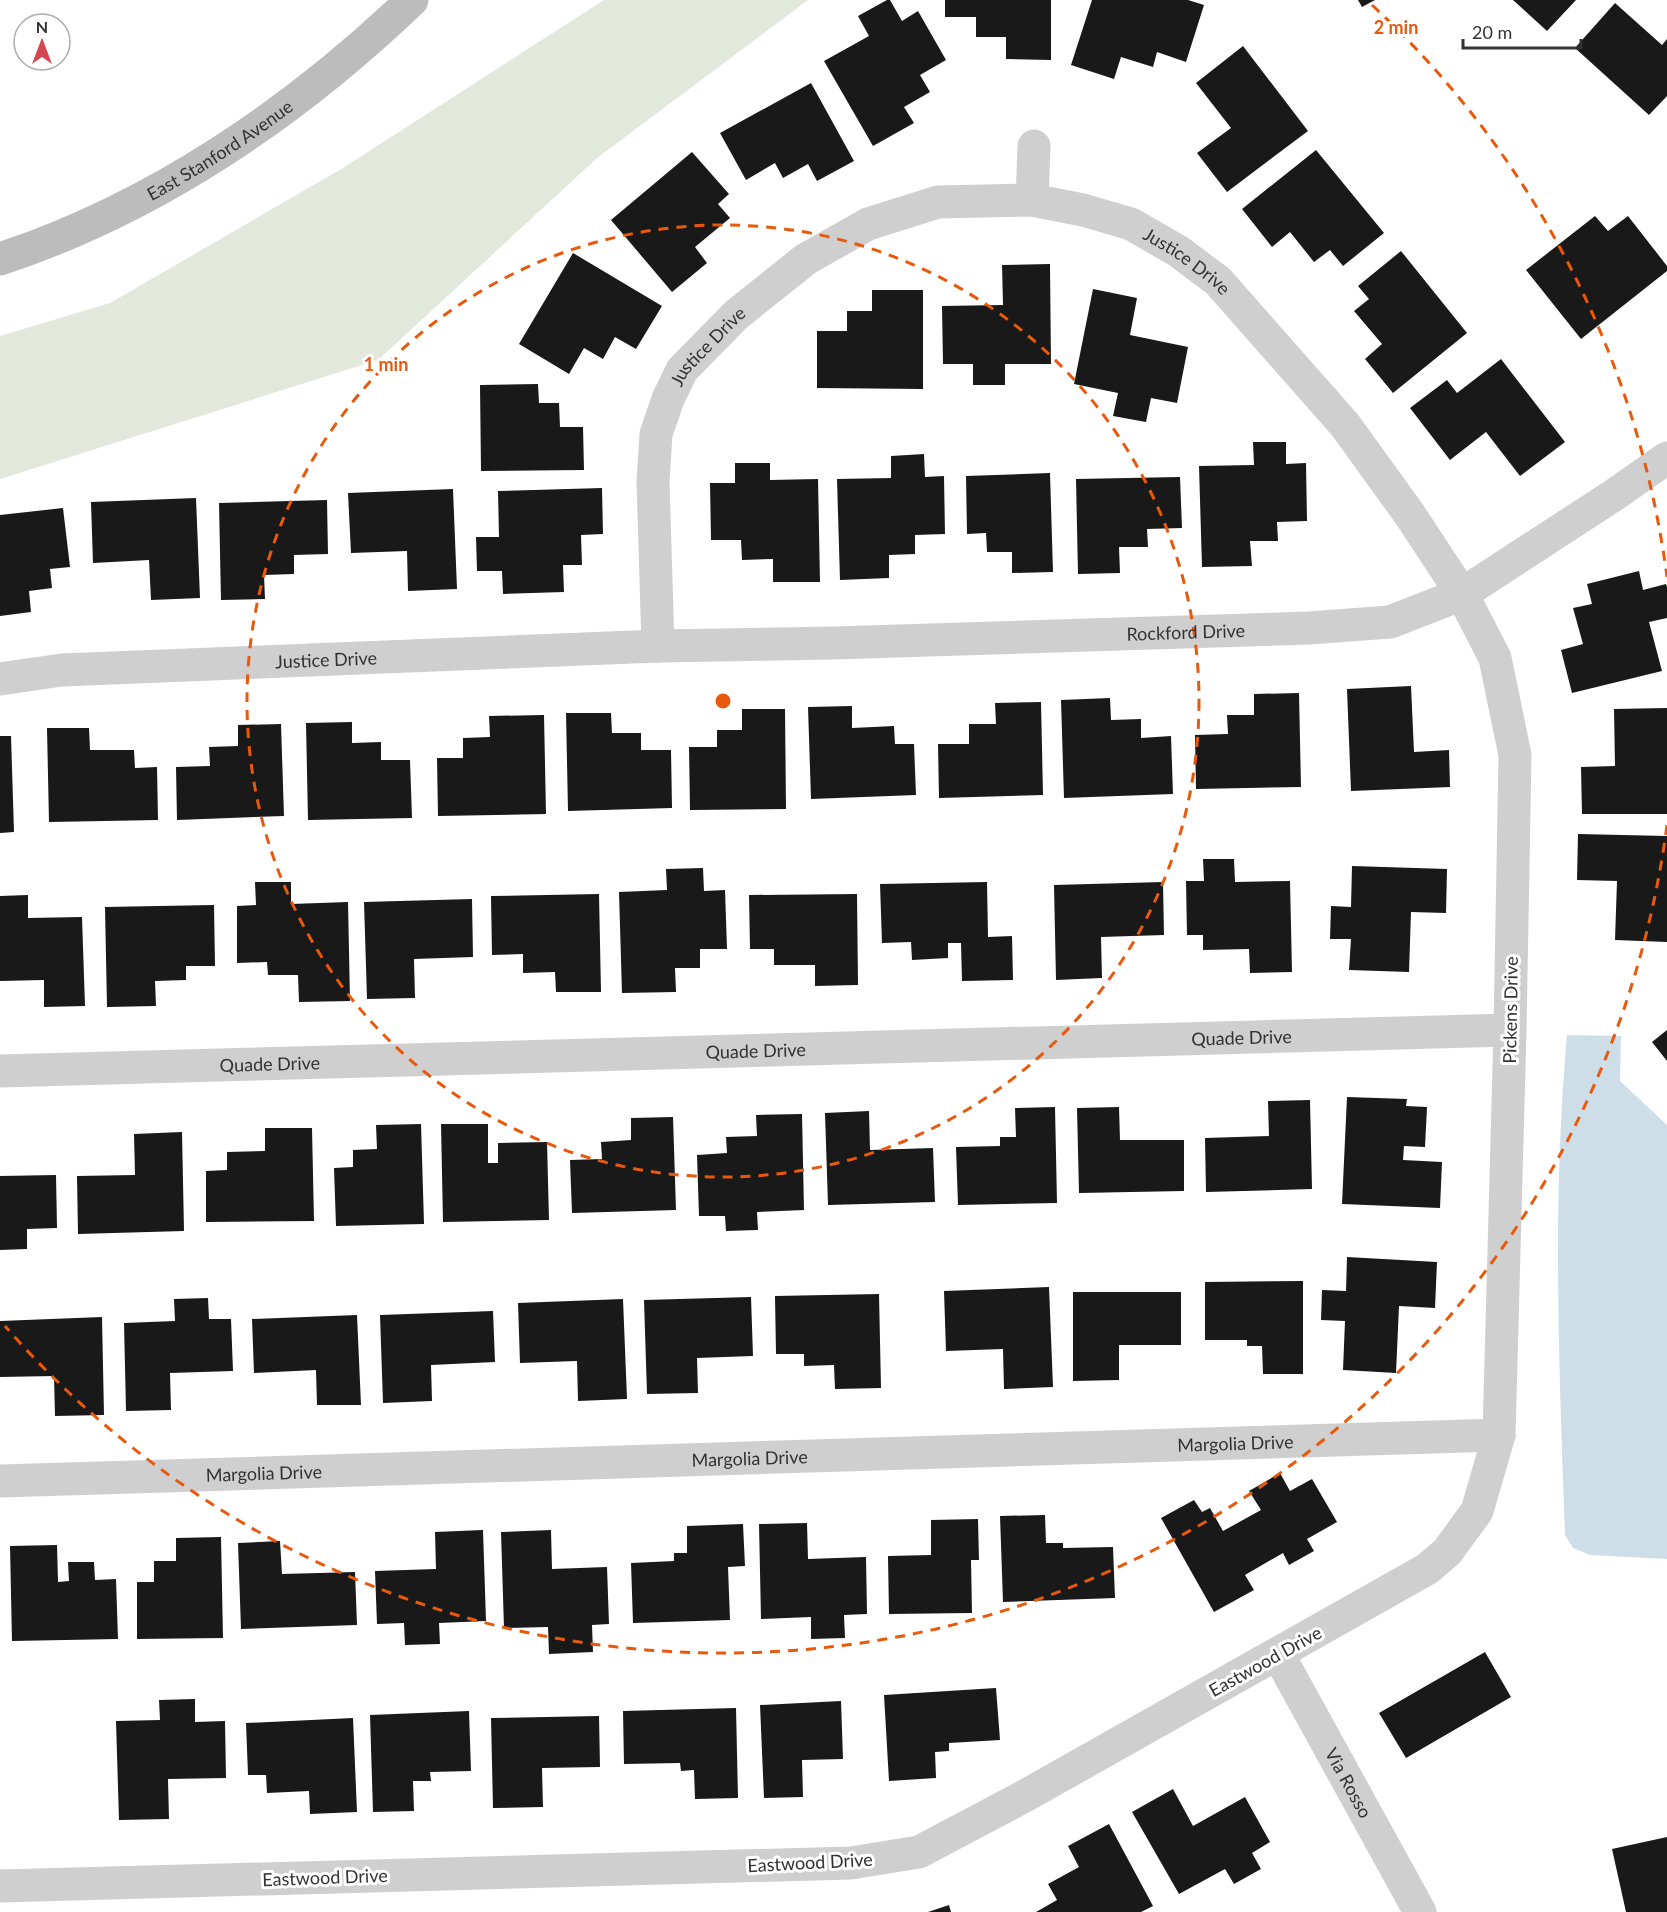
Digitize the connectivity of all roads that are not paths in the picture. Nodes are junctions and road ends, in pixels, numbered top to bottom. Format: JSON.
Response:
{"nodes":[{"id":1,"x":412,"y":0,"type":"edge"},
{"id":2,"x":1034,"y":146,"type":"dead end"},
{"id":3,"x":1032,"y":200,"type":"junction"},
{"id":4,"x":0,"y":258,"type":"edge"},
{"id":5,"x":1667,"y":458,"type":"edge"},
{"id":6,"x":1462,"y":594,"type":"junction"},
{"id":7,"x":658,"y":646,"type":"junction"},
{"id":8,"x":0,"y":679,"type":"edge"},
{"id":9,"x":1510,"y":1030,"type":"junction"},
{"id":10,"x":0,"y":1071,"type":"edge"},
{"id":11,"x":1499,"y":1435,"type":"junction"},
{"id":12,"x":0,"y":1481,"type":"edge"},
{"id":13,"x":1278,"y":1654,"type":"junction"},
{"id":14,"x":16,"y":1895,"type":"edge"},
{"id":15,"x":1420,"y":1912,"type":"edge"}],
"edges":[{"from":1,"to":4,"type":"main road","name":"East Stanford Avenue"},
{"from":2,"to":3,"type":"street"},
{"from":3,"to":6,"type":"street","name":"Justice Drive"},
{"from":3,"to":7,"type":"street","name":"Justice Drive"},
{"from":5,"to":6,"type":"street","name":"Rockford Drive"},
{"from":6,"to":7,"type":"street","name":"Rockford Drive"},
{"from":6,"to":9,"type":"street","name":"Pickens Drive"},
{"from":7,"to":8,"type":"street","name":"Justice Drive"},
{"from":9,"to":10,"type":"street","name":"Quade Drive"},
{"from":9,"to":11,"type":"street","name":"Pickens Drive"},
{"from":11,"to":12,"type":"street","name":"Margolia Drive"},
{"from":11,"to":13,"type":"street","name":"Eastwood Drive"},
{"from":13,"to":14,"type":"street","name":"Eastwood Drive"},
{"from":13,"to":15,"type":"street","name":"Via Rosso"}]}
